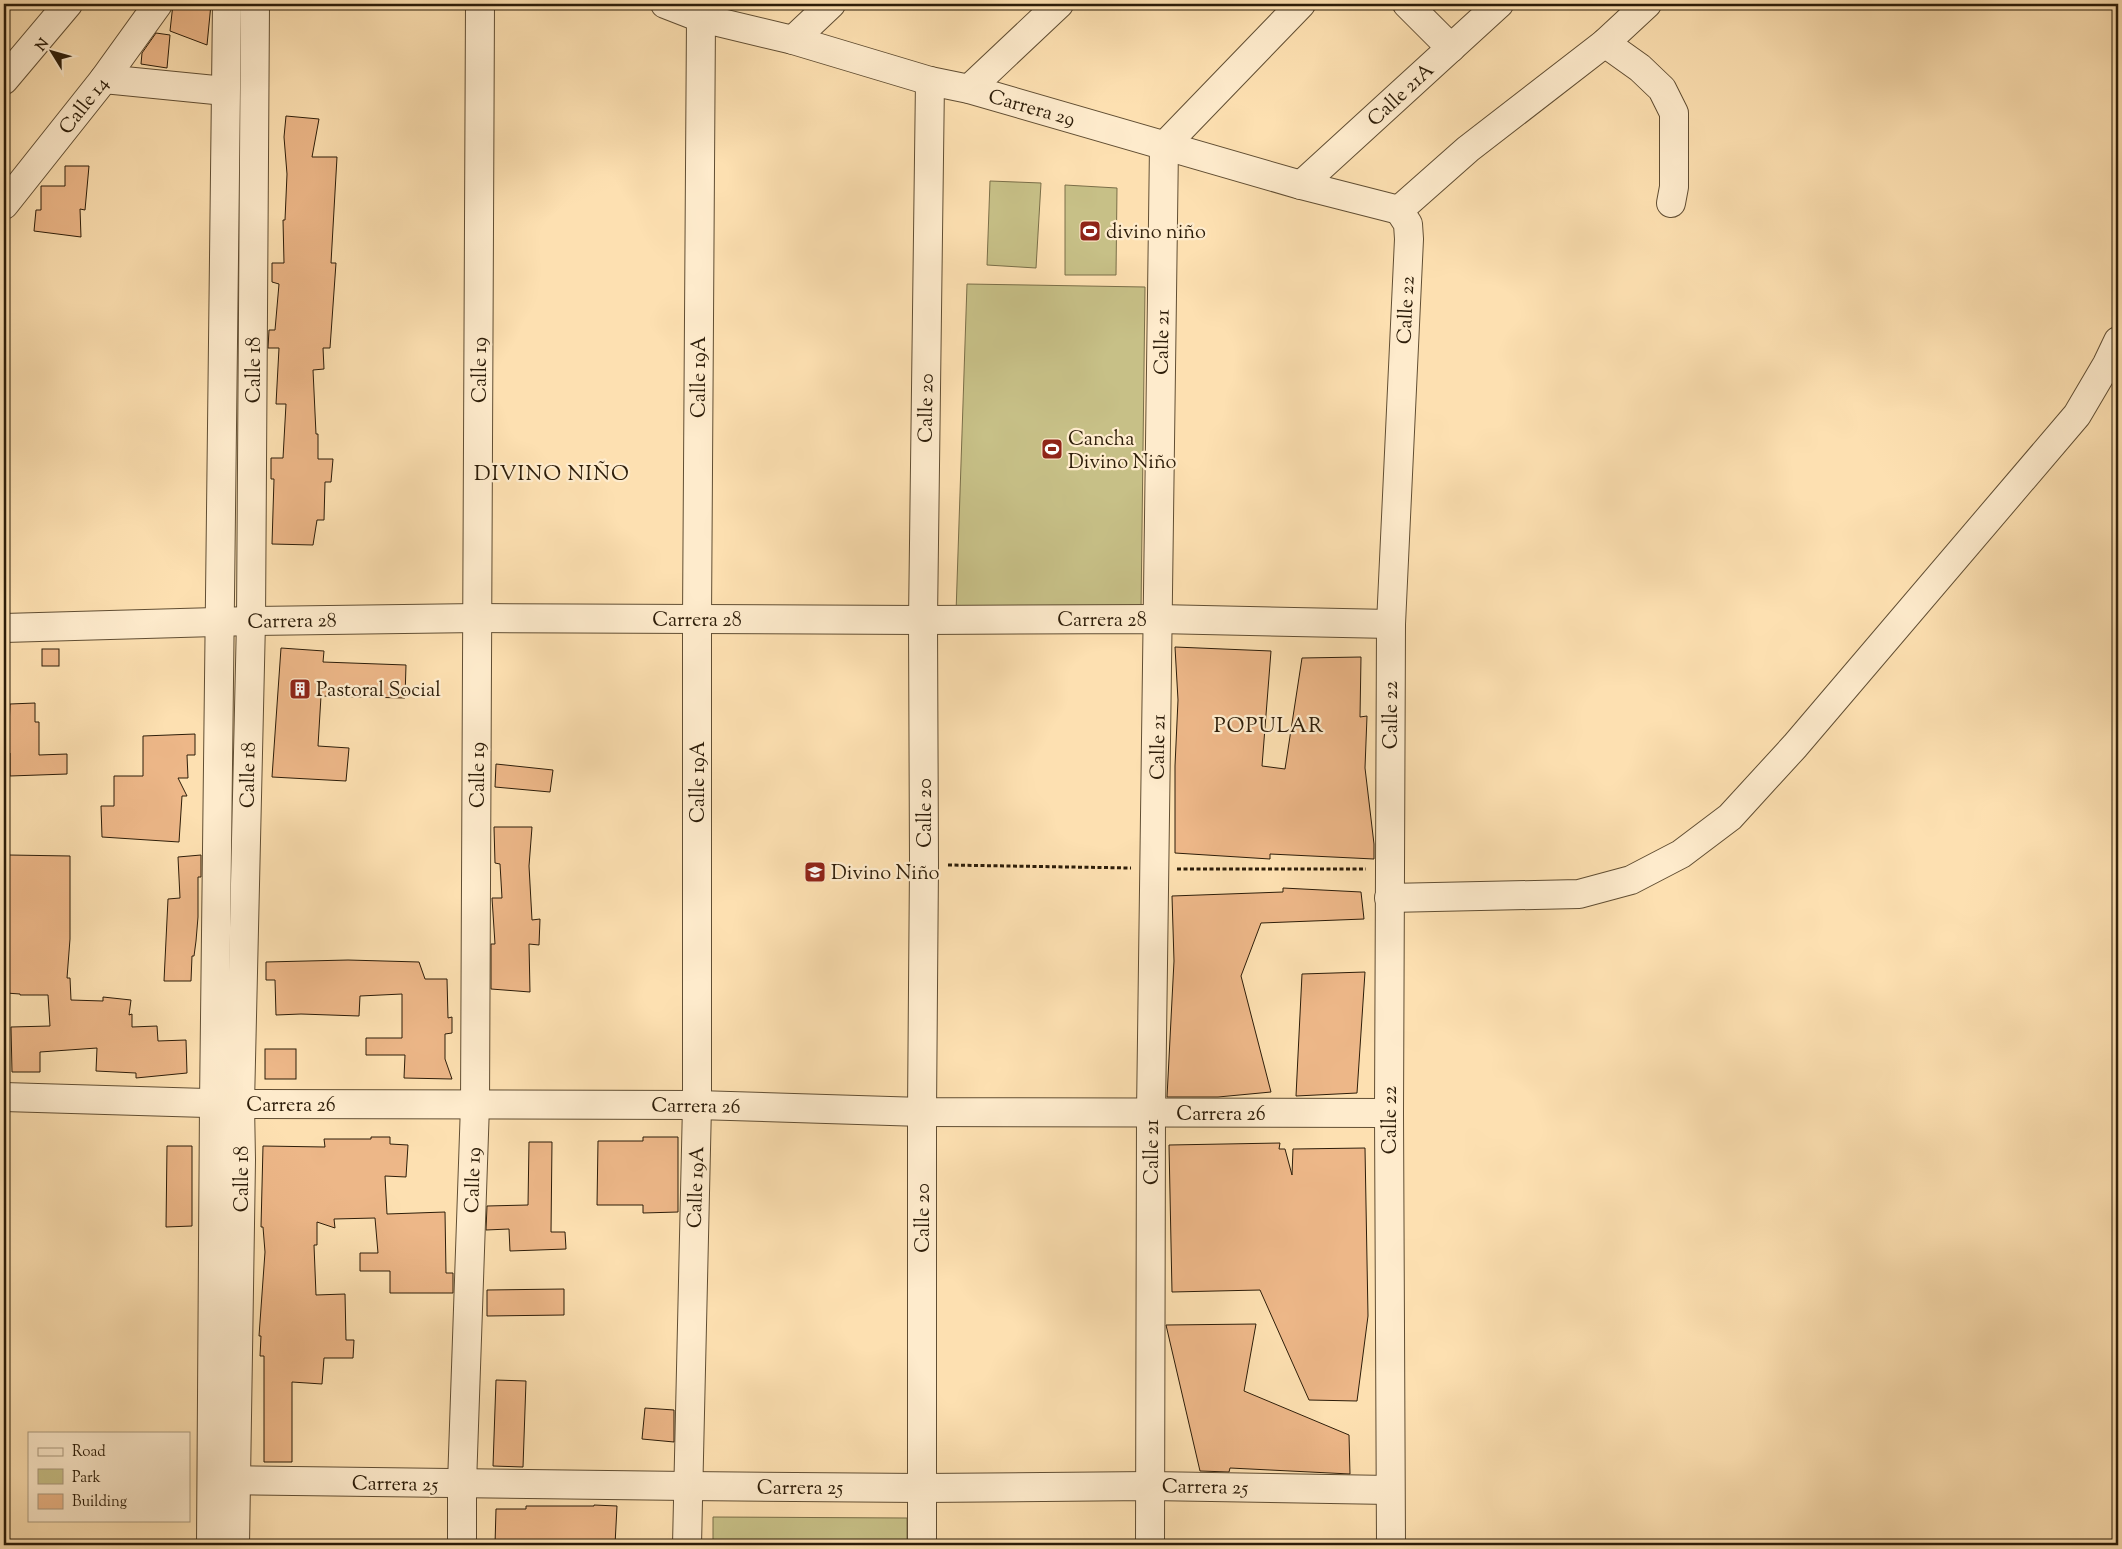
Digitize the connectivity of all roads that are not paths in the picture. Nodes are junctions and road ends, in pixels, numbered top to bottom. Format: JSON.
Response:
{"nodes":[{"id":1,"x":68,"y":4,"type":"edge"},
{"id":2,"x":158,"y":4,"type":"edge"},
{"id":3,"x":227,"y":4,"type":"edge"},
{"id":4,"x":256,"y":4,"type":"edge"},
{"id":5,"x":480,"y":4,"type":"edge"},
{"id":6,"x":665,"y":4,"type":"edge"},
{"id":7,"x":831,"y":4,"type":"edge"},
{"id":8,"x":1060,"y":4,"type":"edge"},
{"id":9,"x":1301,"y":4,"type":"edge"},
{"id":10,"x":1407,"y":4,"type":"edge"},
{"id":11,"x":1499,"y":4,"type":"edge"},
{"id":12,"x":1647,"y":4,"type":"edge"},
{"id":13,"x":701,"y":18,"type":"junction"},
{"id":14,"x":793,"y":40,"type":"junction"},
{"id":15,"x":1605,"y":43,"type":"junction"},
{"id":16,"x":1451,"y":48,"type":"junction"},
{"id":17,"x":104,"y":79,"type":"junction"},
{"id":18,"x":4,"y":80,"type":"edge"},
{"id":19,"x":930,"y":82,"type":"junction"},
{"id":20,"x":969,"y":89,"type":"junction"},
{"id":21,"x":224,"y":91,"type":"junction"},
{"id":22,"x":1164,"y":146,"type":"junction"},
{"id":23,"x":1301,"y":185,"type":"junction"},
{"id":24,"x":1671,"y":203,"type":"dead end"},
{"id":25,"x":4,"y":204,"type":"edge"},
{"id":26,"x":1399,"y":210,"type":"junction"},
{"id":27,"x":2118,"y":341,"type":"edge"},
{"id":28,"x":478,"y":618,"type":"junction"},
{"id":29,"x":697,"y":618,"type":"junction"},
{"id":30,"x":1158,"y":619,"type":"junction"},
{"id":31,"x":923,"y":620,"type":"junction"},
{"id":32,"x":251,"y":621,"type":"junction"},
{"id":33,"x":220,"y":622,"type":"junction"},
{"id":34,"x":1390,"y":624,"type":"junction"},
{"id":35,"x":4,"y":628,"type":"edge"},
{"id":36,"x":1389,"y":898,"type":"junction"},
{"id":37,"x":4,"y":1097,"type":"edge"},
{"id":38,"x":227,"y":1103,"type":"junction"},
{"id":39,"x":475,"y":1105,"type":"junction"},
{"id":40,"x":697,"y":1105,"type":"junction"},
{"id":41,"x":922,"y":1112,"type":"junction"},
{"id":42,"x":1151,"y":1113,"type":"junction"},
{"id":43,"x":1389,"y":1113,"type":"junction"},
{"id":44,"x":223,"y":1480,"type":"junction"},
{"id":45,"x":462,"y":1484,"type":"junction"},
{"id":46,"x":687,"y":1486,"type":"junction"},
{"id":47,"x":1150,"y":1486,"type":"junction"},
{"id":48,"x":922,"y":1488,"type":"junction"},
{"id":49,"x":1390,"y":1490,"type":"junction"},
{"id":50,"x":210,"y":1545,"type":"edge"},
{"id":51,"x":235,"y":1545,"type":"edge"},
{"id":52,"x":462,"y":1545,"type":"edge"},
{"id":53,"x":687,"y":1545,"type":"edge"},
{"id":54,"x":922,"y":1545,"type":"edge"},
{"id":55,"x":1150,"y":1545,"type":"edge"},
{"id":56,"x":1391,"y":1545,"type":"edge"}],
"edges":[{"from":1,"to":18,"type":"street"},
{"from":2,"to":17,"type":"street","name":"Calle 14"},
{"from":3,"to":21,"type":"street","name":"Calle 18"},
{"from":4,"to":32,"type":"street","name":"Calle 18"},
{"from":5,"to":28,"type":"street","name":"Calle 19"},
{"from":6,"to":13,"type":"street","name":"Carrera 29"},
{"from":7,"to":14,"type":"street"},
{"from":8,"to":20,"type":"street"},
{"from":9,"to":22,"type":"street"},
{"from":10,"to":16,"type":"street"},
{"from":11,"to":16,"type":"street","name":"Calle 21A"},
{"from":12,"to":15,"type":"street"},
{"from":13,"to":14,"type":"street","name":"Carrera 29"},
{"from":13,"to":29,"type":"street","name":"Calle 19A"},
{"from":14,"to":19,"type":"street","name":"Carrera 29"},
{"from":15,"to":24,"type":"street"},
{"from":15,"to":26,"type":"street"},
{"from":16,"to":23,"type":"street","name":"Calle 21A"},
{"from":17,"to":21,"type":"street"},
{"from":17,"to":25,"type":"street","name":"Calle 14"},
{"from":19,"to":20,"type":"street","name":"Carrera 29"},
{"from":19,"to":31,"type":"street","name":"Calle 20"},
{"from":20,"to":22,"type":"street","name":"Carrera 29"},
{"from":21,"to":33,"type":"street","name":"Calle 18"},
{"from":22,"to":23,"type":"street","name":"Carrera 29"},
{"from":22,"to":30,"type":"street","name":"Calle 21"},
{"from":23,"to":26,"type":"street","name":"Carrera 29"},
{"from":26,"to":34,"type":"street","name":"Calle 22"},
{"from":27,"to":36,"type":"street"},
{"from":28,"to":29,"type":"street","name":"Carrera 28"},
{"from":28,"to":32,"type":"street","name":"Carrera 28"},
{"from":28,"to":39,"type":"street","name":"Calle 19"},
{"from":29,"to":31,"type":"street","name":"Carrera 28"},
{"from":29,"to":40,"type":"street","name":"Calle 19A"},
{"from":30,"to":31,"type":"street","name":"Carrera 28"},
{"from":30,"to":34,"type":"street","name":"Carrera 28"},
{"from":30,"to":42,"type":"street","name":"Calle 21"},
{"from":31,"to":41,"type":"street","name":"Calle 20"},
{"from":32,"to":33,"type":"street","name":"Carrera 28"},
{"from":32,"to":38,"type":"street","name":"Calle 18"},
{"from":33,"to":35,"type":"street","name":"Carrera 28"},
{"from":33,"to":38,"type":"street","name":"Calle 18"},
{"from":34,"to":36,"type":"street","name":"Calle 22"},
{"from":36,"to":43,"type":"street","name":"Calle 22"},
{"from":37,"to":38,"type":"street","name":"Carrera 26"},
{"from":38,"to":39,"type":"street","name":"Carrera 26"},
{"from":38,"to":44,"type":"street","name":"Calle 18"},
{"from":39,"to":40,"type":"street","name":"Carrera 26"},
{"from":39,"to":45,"type":"street","name":"Calle 19"},
{"from":40,"to":41,"type":"street","name":"Carrera 26"},
{"from":40,"to":46,"type":"street","name":"Calle 19A"},
{"from":41,"to":42,"type":"street","name":"Carrera 26"},
{"from":41,"to":48,"type":"street","name":"Calle 20"},
{"from":42,"to":43,"type":"street","name":"Carrera 26"},
{"from":42,"to":47,"type":"street","name":"Calle 21"},
{"from":43,"to":49,"type":"street","name":"Calle 22"},
{"from":44,"to":45,"type":"street","name":"Carrera 25"},
{"from":44,"to":50,"type":"street","name":"Calle 18"},
{"from":44,"to":51,"type":"street","name":"Calle 18"},
{"from":45,"to":46,"type":"street","name":"Carrera 25"},
{"from":45,"to":52,"type":"street","name":"Calle 19"},
{"from":46,"to":48,"type":"street","name":"Carrera 25"},
{"from":46,"to":53,"type":"street","name":"Calle 19A"},
{"from":47,"to":48,"type":"street","name":"Carrera 25"},
{"from":47,"to":49,"type":"street","name":"Carrera 25"},
{"from":47,"to":55,"type":"street","name":"Calle 21"},
{"from":48,"to":54,"type":"street","name":"Calle 20"},
{"from":49,"to":56,"type":"street","name":"Calle 22"}]}
